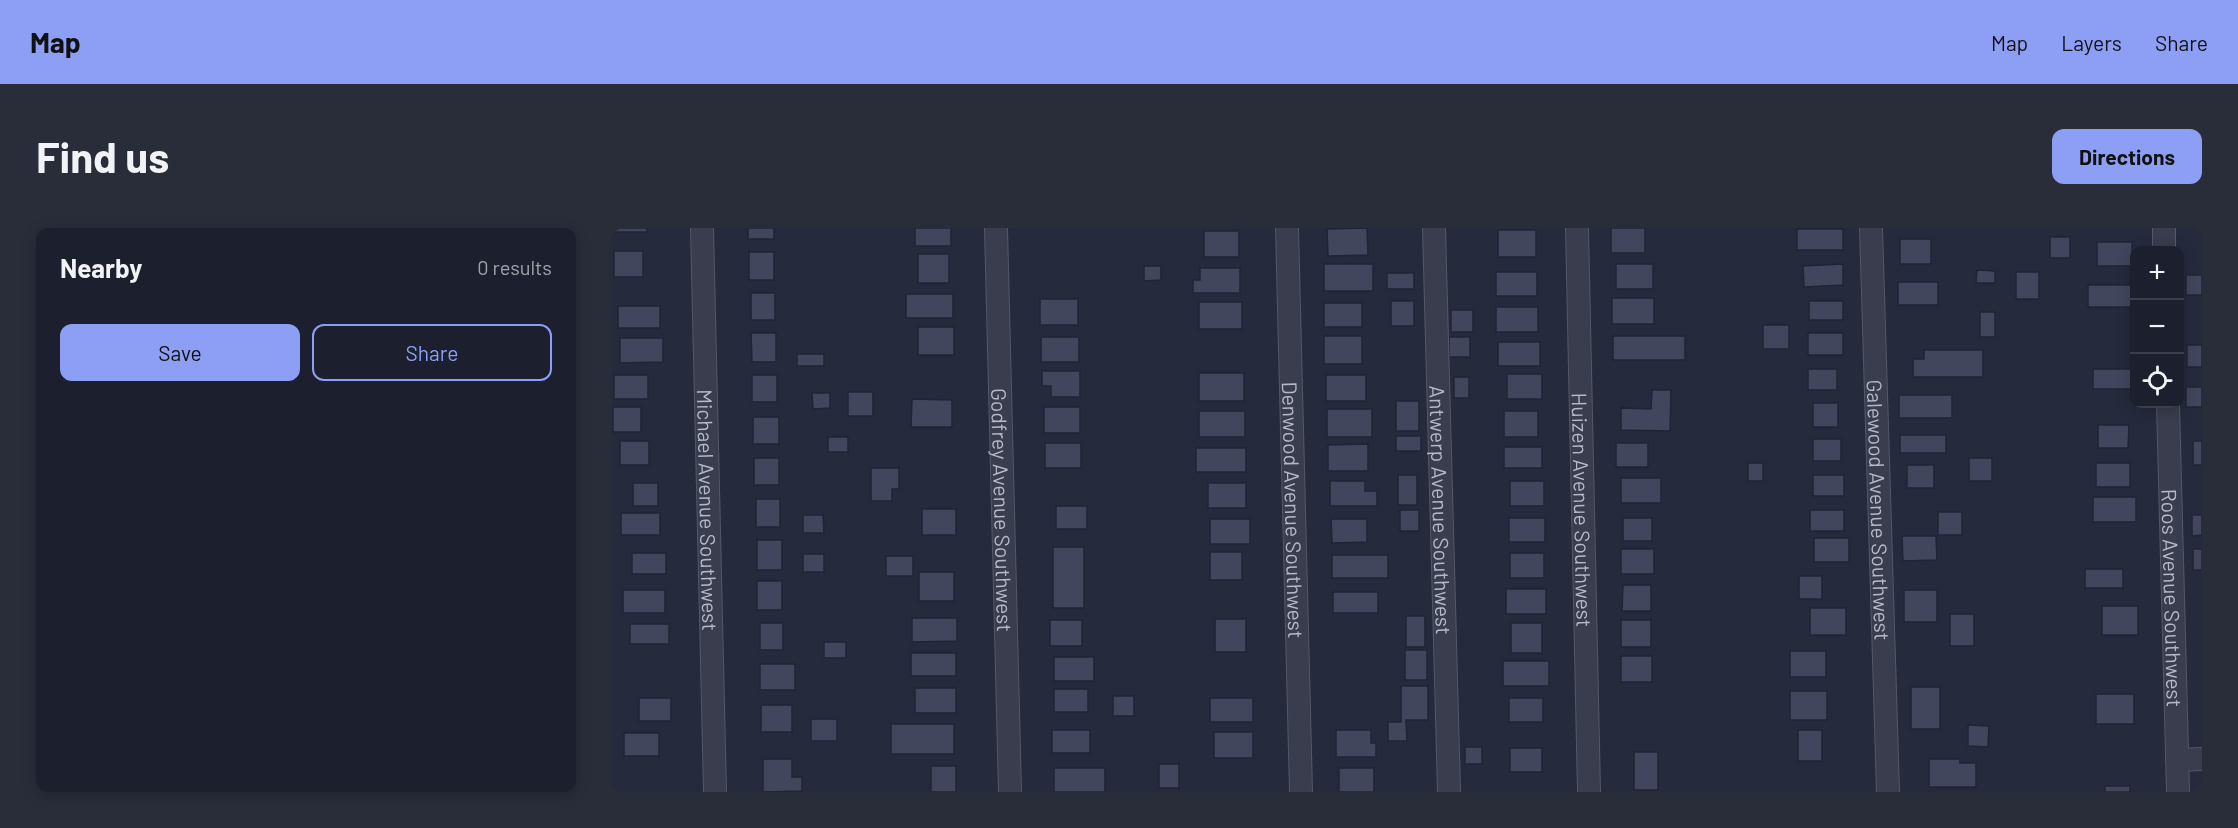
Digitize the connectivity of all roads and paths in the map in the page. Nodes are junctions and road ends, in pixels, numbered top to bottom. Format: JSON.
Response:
{"nodes":[{"id":1,"x":702,"y":228,"type":"edge"},
{"id":2,"x":996,"y":228,"type":"edge"},
{"id":3,"x":1287,"y":228,"type":"edge"},
{"id":4,"x":1434,"y":228,"type":"edge"},
{"id":5,"x":1577,"y":228,"type":"edge"},
{"id":6,"x":1871,"y":228,"type":"edge"},
{"id":7,"x":2164,"y":228,"type":"edge"},
{"id":8,"x":2164,"y":246,"type":"edge"},
{"id":9,"x":2168,"y":408,"type":"edge"},
{"id":10,"x":2202,"y":759,"type":"edge"},
{"id":11,"x":2177,"y":760,"type":"junction"},
{"id":12,"x":715,"y":792,"type":"edge"},
{"id":13,"x":1010,"y":792,"type":"edge"},
{"id":14,"x":1301,"y":792,"type":"edge"},
{"id":15,"x":1449,"y":792,"type":"edge"},
{"id":16,"x":1589,"y":792,"type":"edge"},
{"id":17,"x":1887,"y":792,"type":"edge"},
{"id":18,"x":2178,"y":792,"type":"edge"}],
"edges":[{"from":1,"to":12,"type":"street","name":"Michael Avenue Southwest"},
{"from":2,"to":13,"type":"street","name":"Godfrey Avenue Southwest"},
{"from":3,"to":14,"type":"street","name":"Denwood Avenue Southwest"},
{"from":4,"to":15,"type":"street","name":"Antwerp Avenue Southwest"},
{"from":5,"to":16,"type":"street","name":"Huizen Avenue Southwest"},
{"from":6,"to":17,"type":"street","name":"Galewood Avenue Southwest"},
{"from":7,"to":8,"type":"street"},
{"from":9,"to":11,"type":"street","name":"Roos Avenue Southwest"},
{"from":10,"to":11,"type":"street"},
{"from":11,"to":18,"type":"street","name":"Roos Avenue Southwest"}]}
